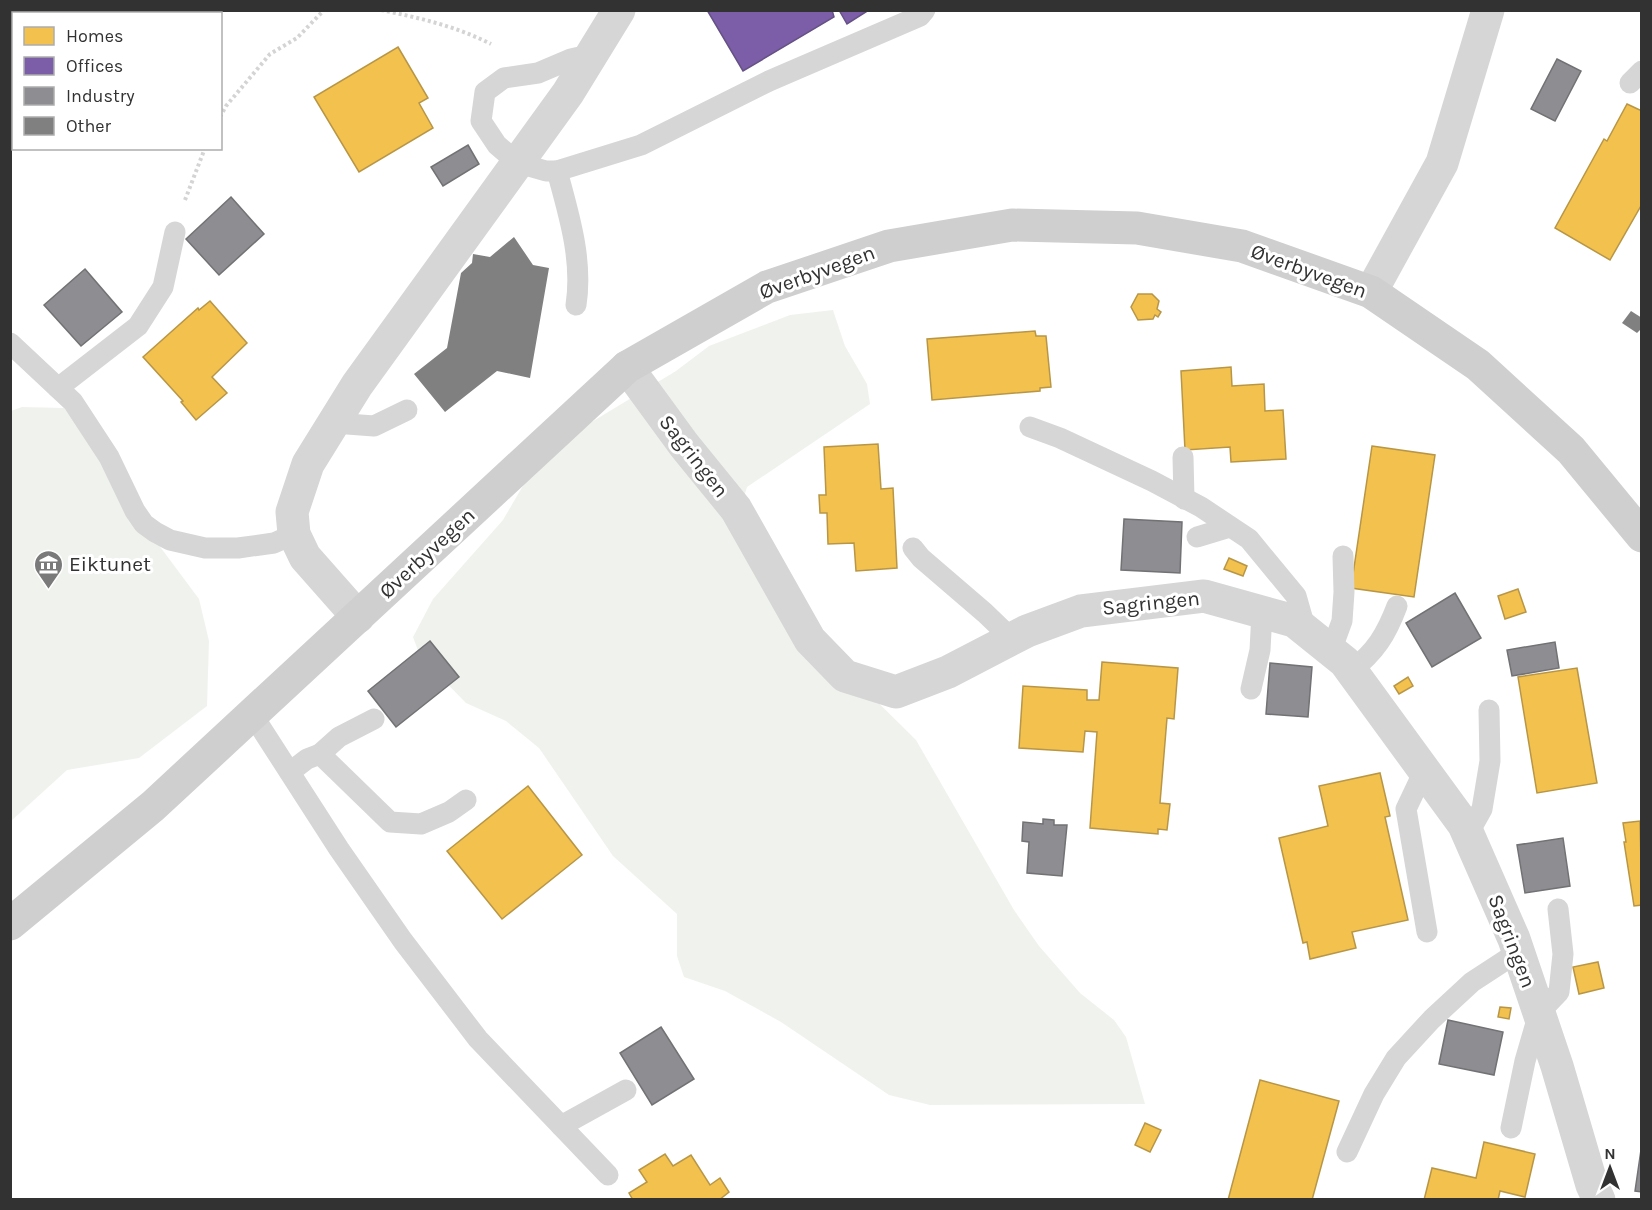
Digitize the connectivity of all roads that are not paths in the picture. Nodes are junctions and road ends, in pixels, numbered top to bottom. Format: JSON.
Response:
{"nodes":[{"id":1,"x":619,"y":10,"type":"edge"},
{"id":2,"x":925,"y":10,"type":"edge"},
{"id":3,"x":1488,"y":10,"type":"edge"},
{"id":4,"x":593,"y":54,"type":"junction"},
{"id":5,"x":518,"y":162,"type":"junction"},
{"id":6,"x":557,"y":171,"type":"junction"},
{"id":7,"x":175,"y":232,"type":"road end"},
{"id":8,"x":1371,"y":292,"type":"junction"},
{"id":9,"x":576,"y":305,"type":"dead end"},
{"id":10,"x":10,"y":343,"type":"edge"},
{"id":11,"x":627,"y":367,"type":"junction"},
{"id":12,"x":58,"y":388,"type":"junction"},
{"id":13,"x":407,"y":410,"type":"dead end"},
{"id":14,"x":334,"y":423,"type":"junction"},
{"id":15,"x":1030,"y":427,"type":"dead end"},
{"id":16,"x":1183,"y":457,"type":"dead end"},
{"id":17,"x":1185,"y":499,"type":"junction"},
{"id":18,"x":1230,"y":526,"type":"junction"},
{"id":19,"x":294,"y":534,"type":"junction"},
{"id":20,"x":1641,"y":536,"type":"edge"},
{"id":21,"x":1197,"y":537,"type":"dead end"},
{"id":22,"x":913,"y":548,"type":"dead end"},
{"id":23,"x":1343,"y":556,"type":"dead end"},
{"id":24,"x":1397,"y":606,"type":"dead end"},
{"id":25,"x":1262,"y":612,"type":"junction"},
{"id":26,"x":358,"y":616,"type":"junction"},
{"id":27,"x":1306,"y":630,"type":"junction"},
{"id":28,"x":1011,"y":638,"type":"junction"},
{"id":29,"x":1341,"y":661,"type":"junction"},
{"id":30,"x":1251,"y":690,"type":"dead end"},
{"id":31,"x":1489,"y":710,"type":"dead end"},
{"id":32,"x":252,"y":714,"type":"junction"},
{"id":33,"x":374,"y":719,"type":"dead end"},
{"id":34,"x":320,"y":754,"type":"junction"},
{"id":35,"x":1424,"y":771,"type":"junction"},
{"id":36,"x":290,"y":772,"type":"junction"},
{"id":37,"x":466,"y":800,"type":"dead end"},
{"id":38,"x":1468,"y":834,"type":"junction"},
{"id":39,"x":1558,"y":909,"type":"dead end"},
{"id":40,"x":10,"y":924,"type":"edge"},
{"id":41,"x":1427,"y":932,"type":"dead end"},
{"id":42,"x":1518,"y":952,"type":"junction"},
{"id":43,"x":1539,"y":1013,"type":"junction"},
{"id":44,"x":626,"y":1090,"type":"dead end"},
{"id":45,"x":561,"y":1126,"type":"junction"},
{"id":46,"x":1511,"y":1128,"type":"dead end"},
{"id":47,"x":1347,"y":1152,"type":"dead end"},
{"id":48,"x":608,"y":1175,"type":"dead end"},
{"id":49,"x":1599,"y":1200,"type":"edge"}],
"edges":[{"from":1,"to":4,"type":"street"},
{"from":2,"to":6,"type":"lane"},
{"from":3,"to":8,"type":"street"},
{"from":4,"to":5,"type":"street"},
{"from":4,"to":5,"type":"lane"},
{"from":5,"to":6,"type":"lane"},
{"from":5,"to":14,"type":"street"},
{"from":6,"to":9,"type":"lane"},
{"from":7,"to":12,"type":"lane"},
{"from":8,"to":11,"type":"main road","name":"Øverbyvegen"},
{"from":8,"to":20,"type":"main road","name":"Øverbyvegen"},
{"from":10,"to":12,"type":"lane"},
{"from":11,"to":26,"type":"main road","name":"Øverbyvegen"},
{"from":11,"to":28,"type":"street","name":"Sagringen"},
{"from":12,"to":19,"type":"lane"},
{"from":13,"to":14,"type":"lane"},
{"from":14,"to":19,"type":"street"},
{"from":15,"to":17,"type":"lane"},
{"from":16,"to":17,"type":"lane"},
{"from":17,"to":18,"type":"lane"},
{"from":18,"to":21,"type":"lane"},
{"from":18,"to":27,"type":"lane"},
{"from":19,"to":26,"type":"street"},
{"from":22,"to":28,"type":"lane"},
{"from":23,"to":29,"type":"lane"},
{"from":24,"to":29,"type":"lane"},
{"from":25,"to":27,"type":"street","name":"Sagringen"},
{"from":25,"to":28,"type":"street","name":"Sagringen"},
{"from":25,"to":30,"type":"lane"},
{"from":26,"to":32,"type":"main road","name":"Øverbyvegen"},
{"from":27,"to":29,"type":"street","name":"Sagringen"},
{"from":29,"to":35,"type":"street","name":"Sagringen"},
{"from":31,"to":38,"type":"lane"},
{"from":32,"to":36,"type":"lane"},
{"from":32,"to":40,"type":"main road","name":"Øverbyvegen"},
{"from":33,"to":34,"type":"lane"},
{"from":34,"to":36,"type":"lane"},
{"from":34,"to":37,"type":"lane"},
{"from":35,"to":38,"type":"street","name":"Sagringen"},
{"from":35,"to":41,"type":"lane"},
{"from":36,"to":45,"type":"lane"},
{"from":38,"to":42,"type":"street","name":"Sagringen"},
{"from":39,"to":43,"type":"lane"},
{"from":42,"to":43,"type":"street","name":"Sagringen"},
{"from":42,"to":47,"type":"lane"},
{"from":43,"to":46,"type":"lane"},
{"from":43,"to":49,"type":"street","name":"Sagringen"},
{"from":44,"to":45,"type":"lane"},
{"from":45,"to":48,"type":"lane"}]}
